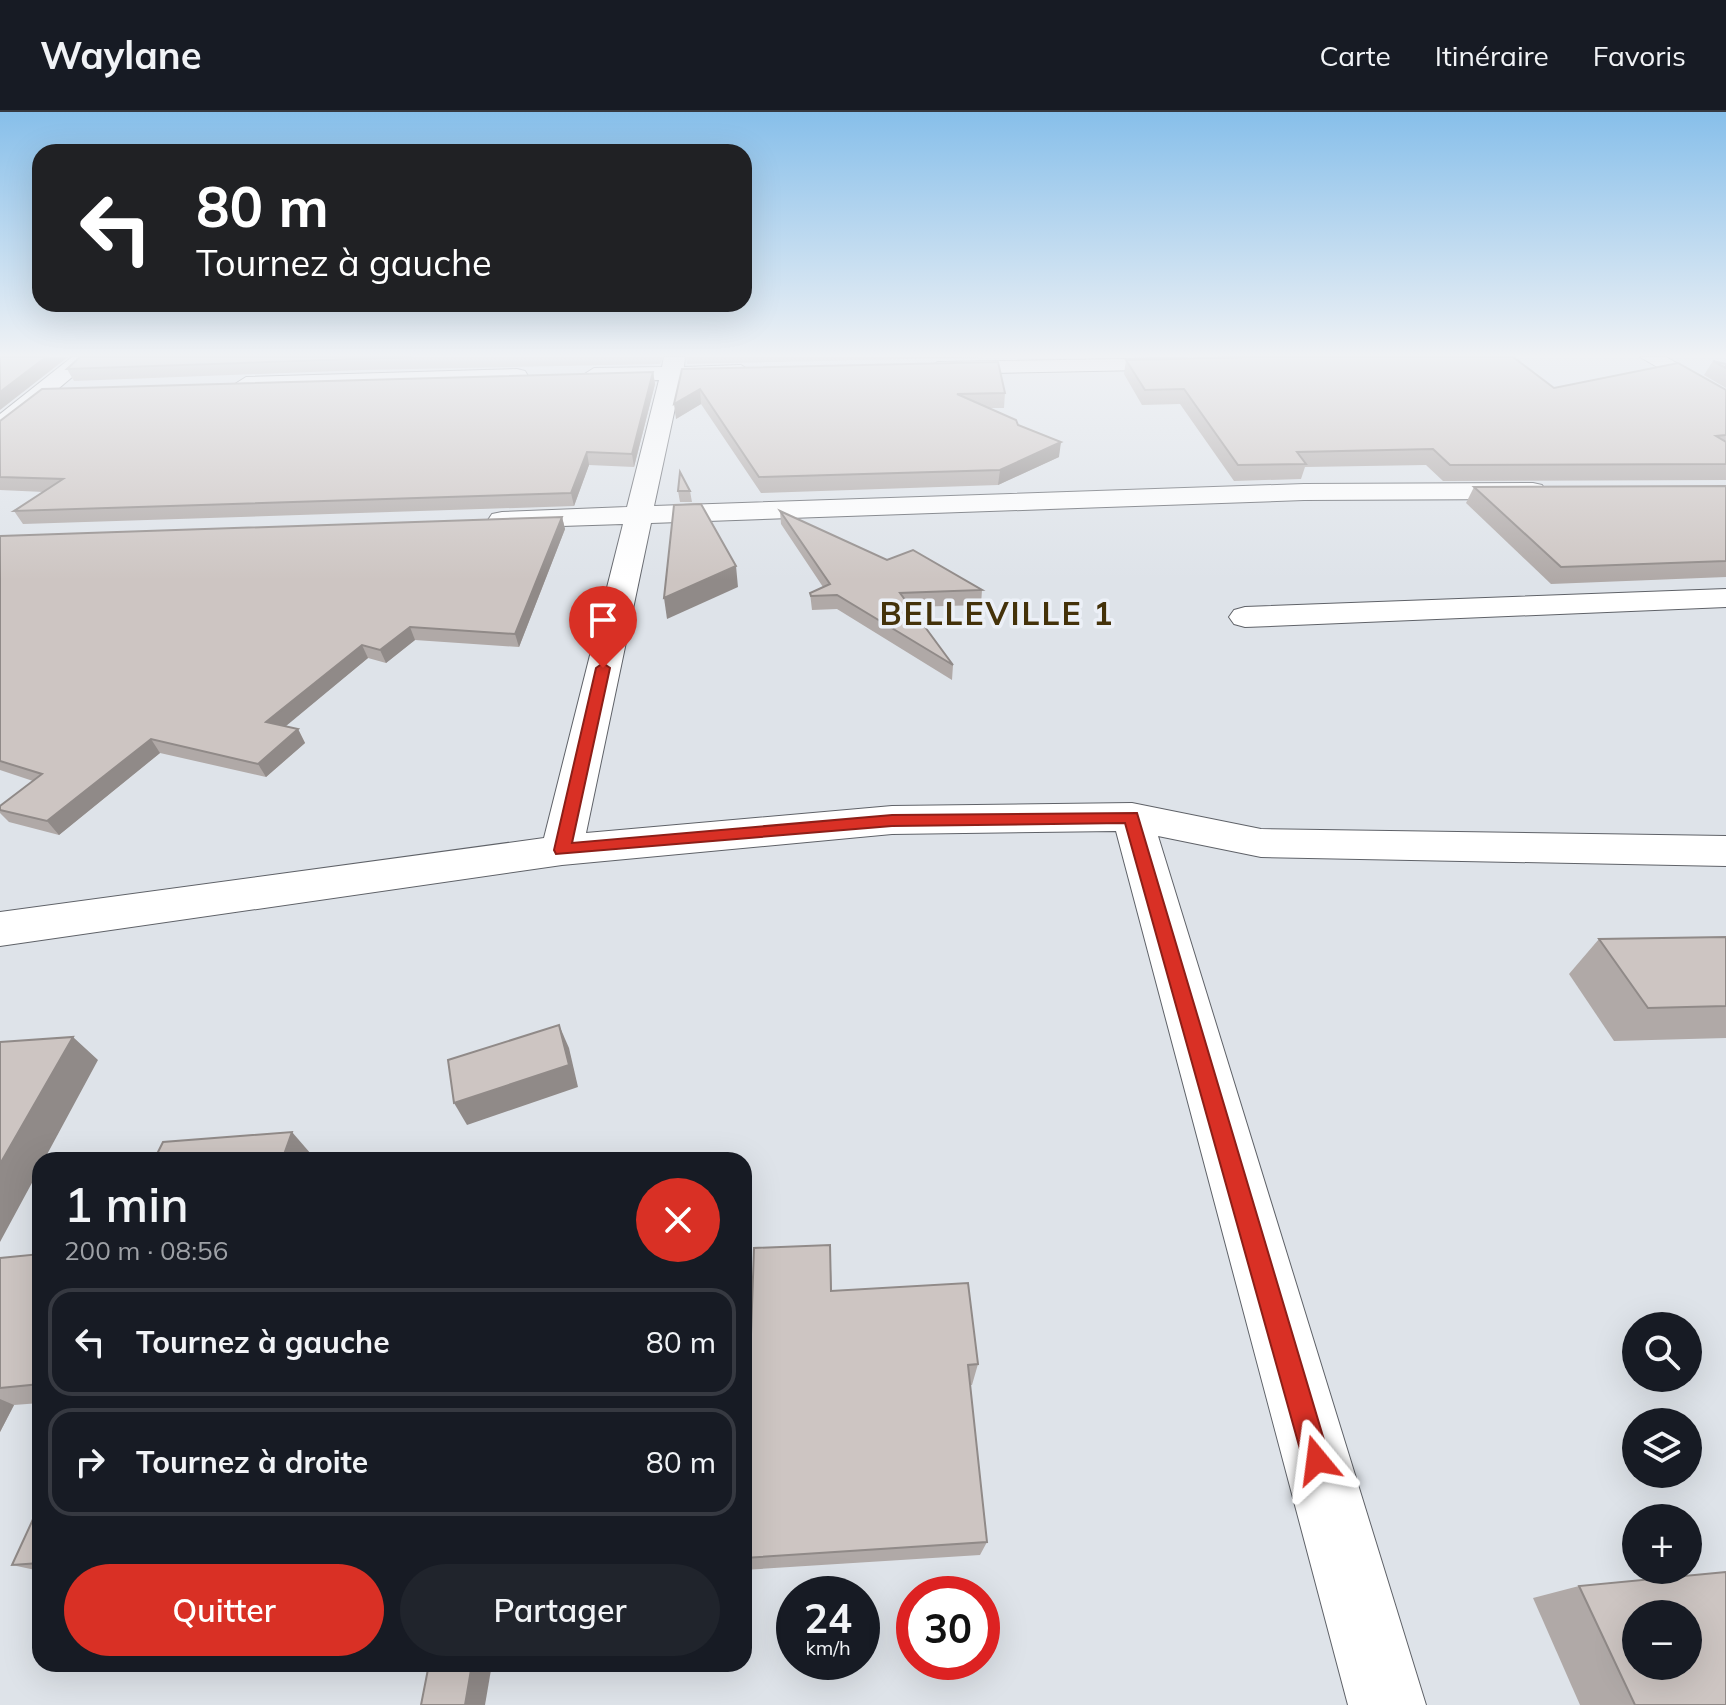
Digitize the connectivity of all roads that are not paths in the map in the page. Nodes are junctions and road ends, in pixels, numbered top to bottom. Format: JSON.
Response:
{"nodes":[{"id":1,"x":658,"y":431,"type":"edge"},
{"id":2,"x":1560,"y":491,"type":"edge"},
{"id":3,"x":637,"y":516,"type":"junction"},
{"id":4,"x":478,"y":521,"type":"edge"},
{"id":5,"x":1726,"y":598,"type":"edge"},
{"id":6,"x":1245,"y":617,"type":"dead end"},
{"id":7,"x":1132,"y":817,"type":"junction"},
{"id":8,"x":562,"y":850,"type":"junction"},
{"id":9,"x":1726,"y":851,"type":"edge"},
{"id":10,"x":0,"y":929,"type":"edge"},
{"id":11,"x":1387,"y":1705,"type":"edge"}],
"edges":[{"from":1,"to":3,"type":"street"},
{"from":2,"to":3,"type":"street"},
{"from":3,"to":4,"type":"street"},
{"from":3,"to":8,"type":"street"},
{"from":5,"to":6,"type":"street"},
{"from":7,"to":8,"type":"street"},
{"from":7,"to":9,"type":"street"},
{"from":7,"to":11,"type":"street"},
{"from":8,"to":10,"type":"street"}]}
